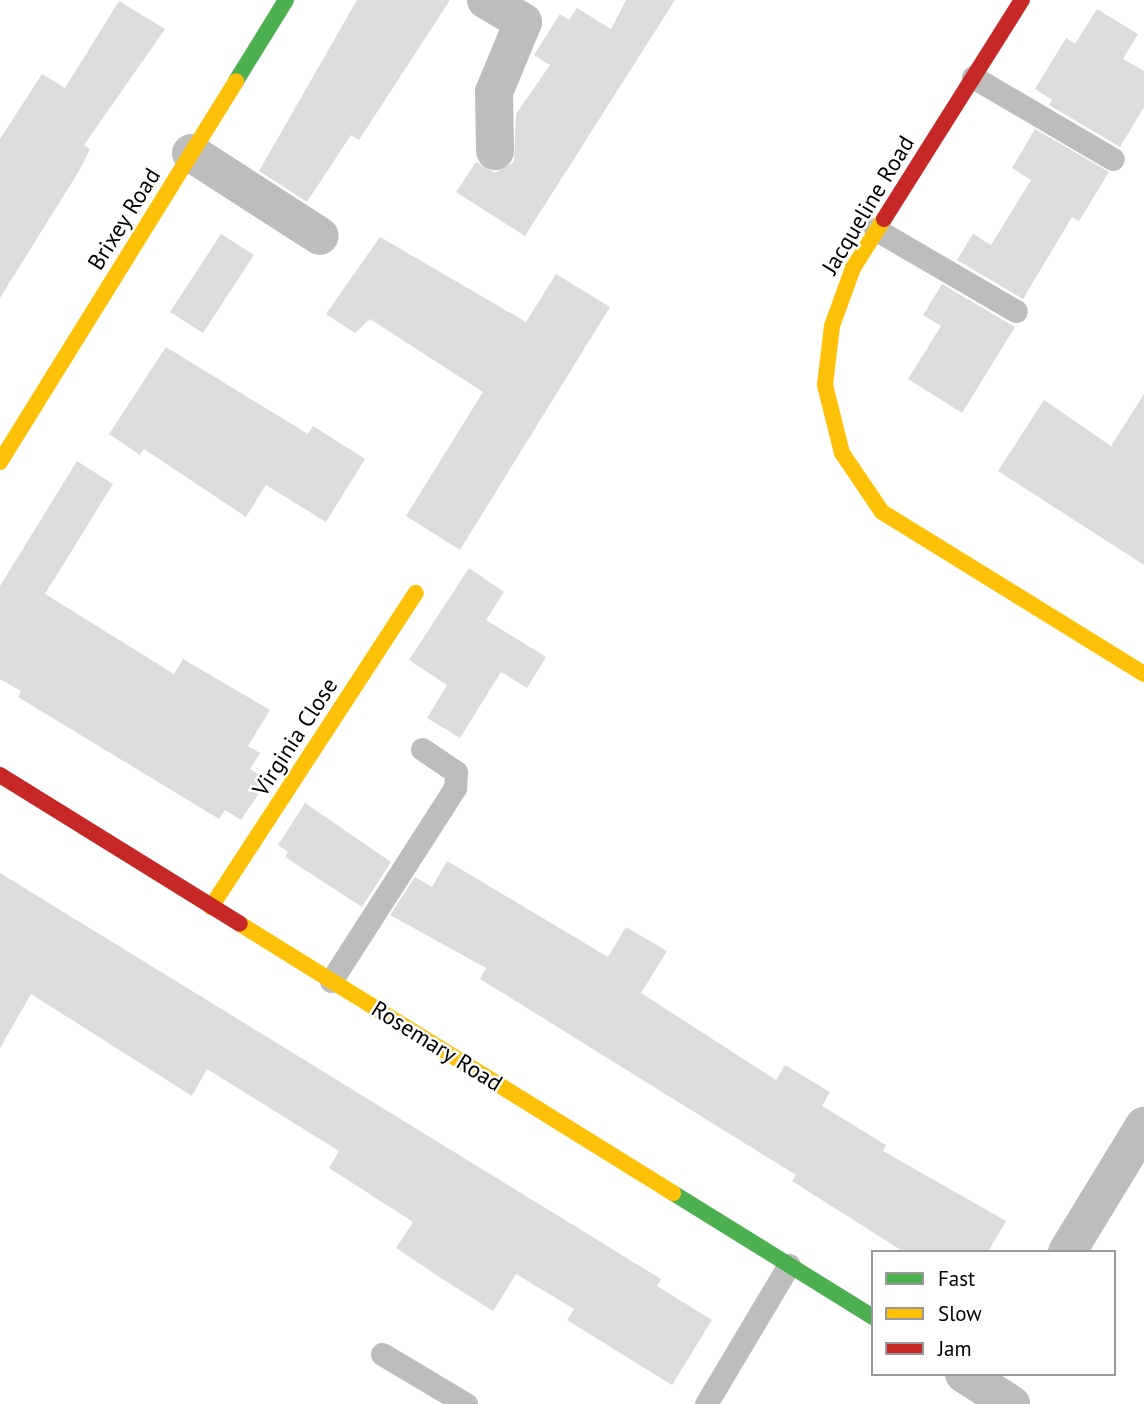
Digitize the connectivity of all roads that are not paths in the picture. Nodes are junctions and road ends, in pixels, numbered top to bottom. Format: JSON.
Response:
{"nodes":[{"id":1,"x":286,"y":0,"type":"edge"},
{"id":2,"x":486,"y":0,"type":"edge"},
{"id":3,"x":1022,"y":0,"type":"edge"},
{"id":4,"x":533,"y":11,"type":"edge"},
{"id":5,"x":973,"y":77,"type":"junction"},
{"id":6,"x":495,"y":151,"type":"dead end"},
{"id":7,"x":191,"y":153,"type":"junction"},
{"id":8,"x":1113,"y":159,"type":"dead end"},
{"id":9,"x":875,"y":229,"type":"junction"},
{"id":10,"x":320,"y":236,"type":"dead end"},
{"id":11,"x":1016,"y":311,"type":"dead end"},
{"id":12,"x":0,"y":462,"type":"edge"},
{"id":13,"x":416,"y":593,"type":"dead end"},
{"id":14,"x":1144,"y":674,"type":"edge"},
{"id":15,"x":422,"y":749,"type":"dead end"},
{"id":16,"x":0,"y":775,"type":"edge"},
{"id":17,"x":212,"y":906,"type":"junction"},
{"id":18,"x":331,"y":981,"type":"junction"},
{"id":19,"x":1144,"y":1126,"type":"edge"},
{"id":20,"x":1068,"y":1250,"type":"edge"},
{"id":21,"x":789,"y":1265,"type":"junction"},
{"id":22,"x":871,"y":1316,"type":"edge"},
{"id":23,"x":382,"y":1354,"type":"dead end"},
{"id":24,"x":466,"y":1404,"type":"edge"},
{"id":25,"x":706,"y":1404,"type":"edge"}],
"edges":[{"from":1,"to":7,"type":"street","name":"Brixey Road"},
{"from":2,"to":4,"type":"street"},
{"from":3,"to":5,"type":"street","name":"Jacqueline Road"},
{"from":4,"to":6,"type":"street"},
{"from":5,"to":8,"type":"lane"},
{"from":5,"to":9,"type":"street","name":"Jacqueline Road"},
{"from":7,"to":10,"type":"street"},
{"from":7,"to":12,"type":"street","name":"Brixey Road"},
{"from":9,"to":11,"type":"lane"},
{"from":9,"to":14,"type":"street","name":"Jacqueline Road"},
{"from":13,"to":17,"type":"street","name":"Virginia Close"},
{"from":15,"to":18,"type":"lane"},
{"from":16,"to":17,"type":"street","name":"Rosemary Road"},
{"from":17,"to":18,"type":"street","name":"Rosemary Road"},
{"from":18,"to":21,"type":"street","name":"Rosemary Road"},
{"from":19,"to":20,"type":"street"},
{"from":21,"to":22,"type":"street","name":"Rosemary Road"},
{"from":21,"to":25,"type":"lane"},
{"from":23,"to":24,"type":"lane"}]}
